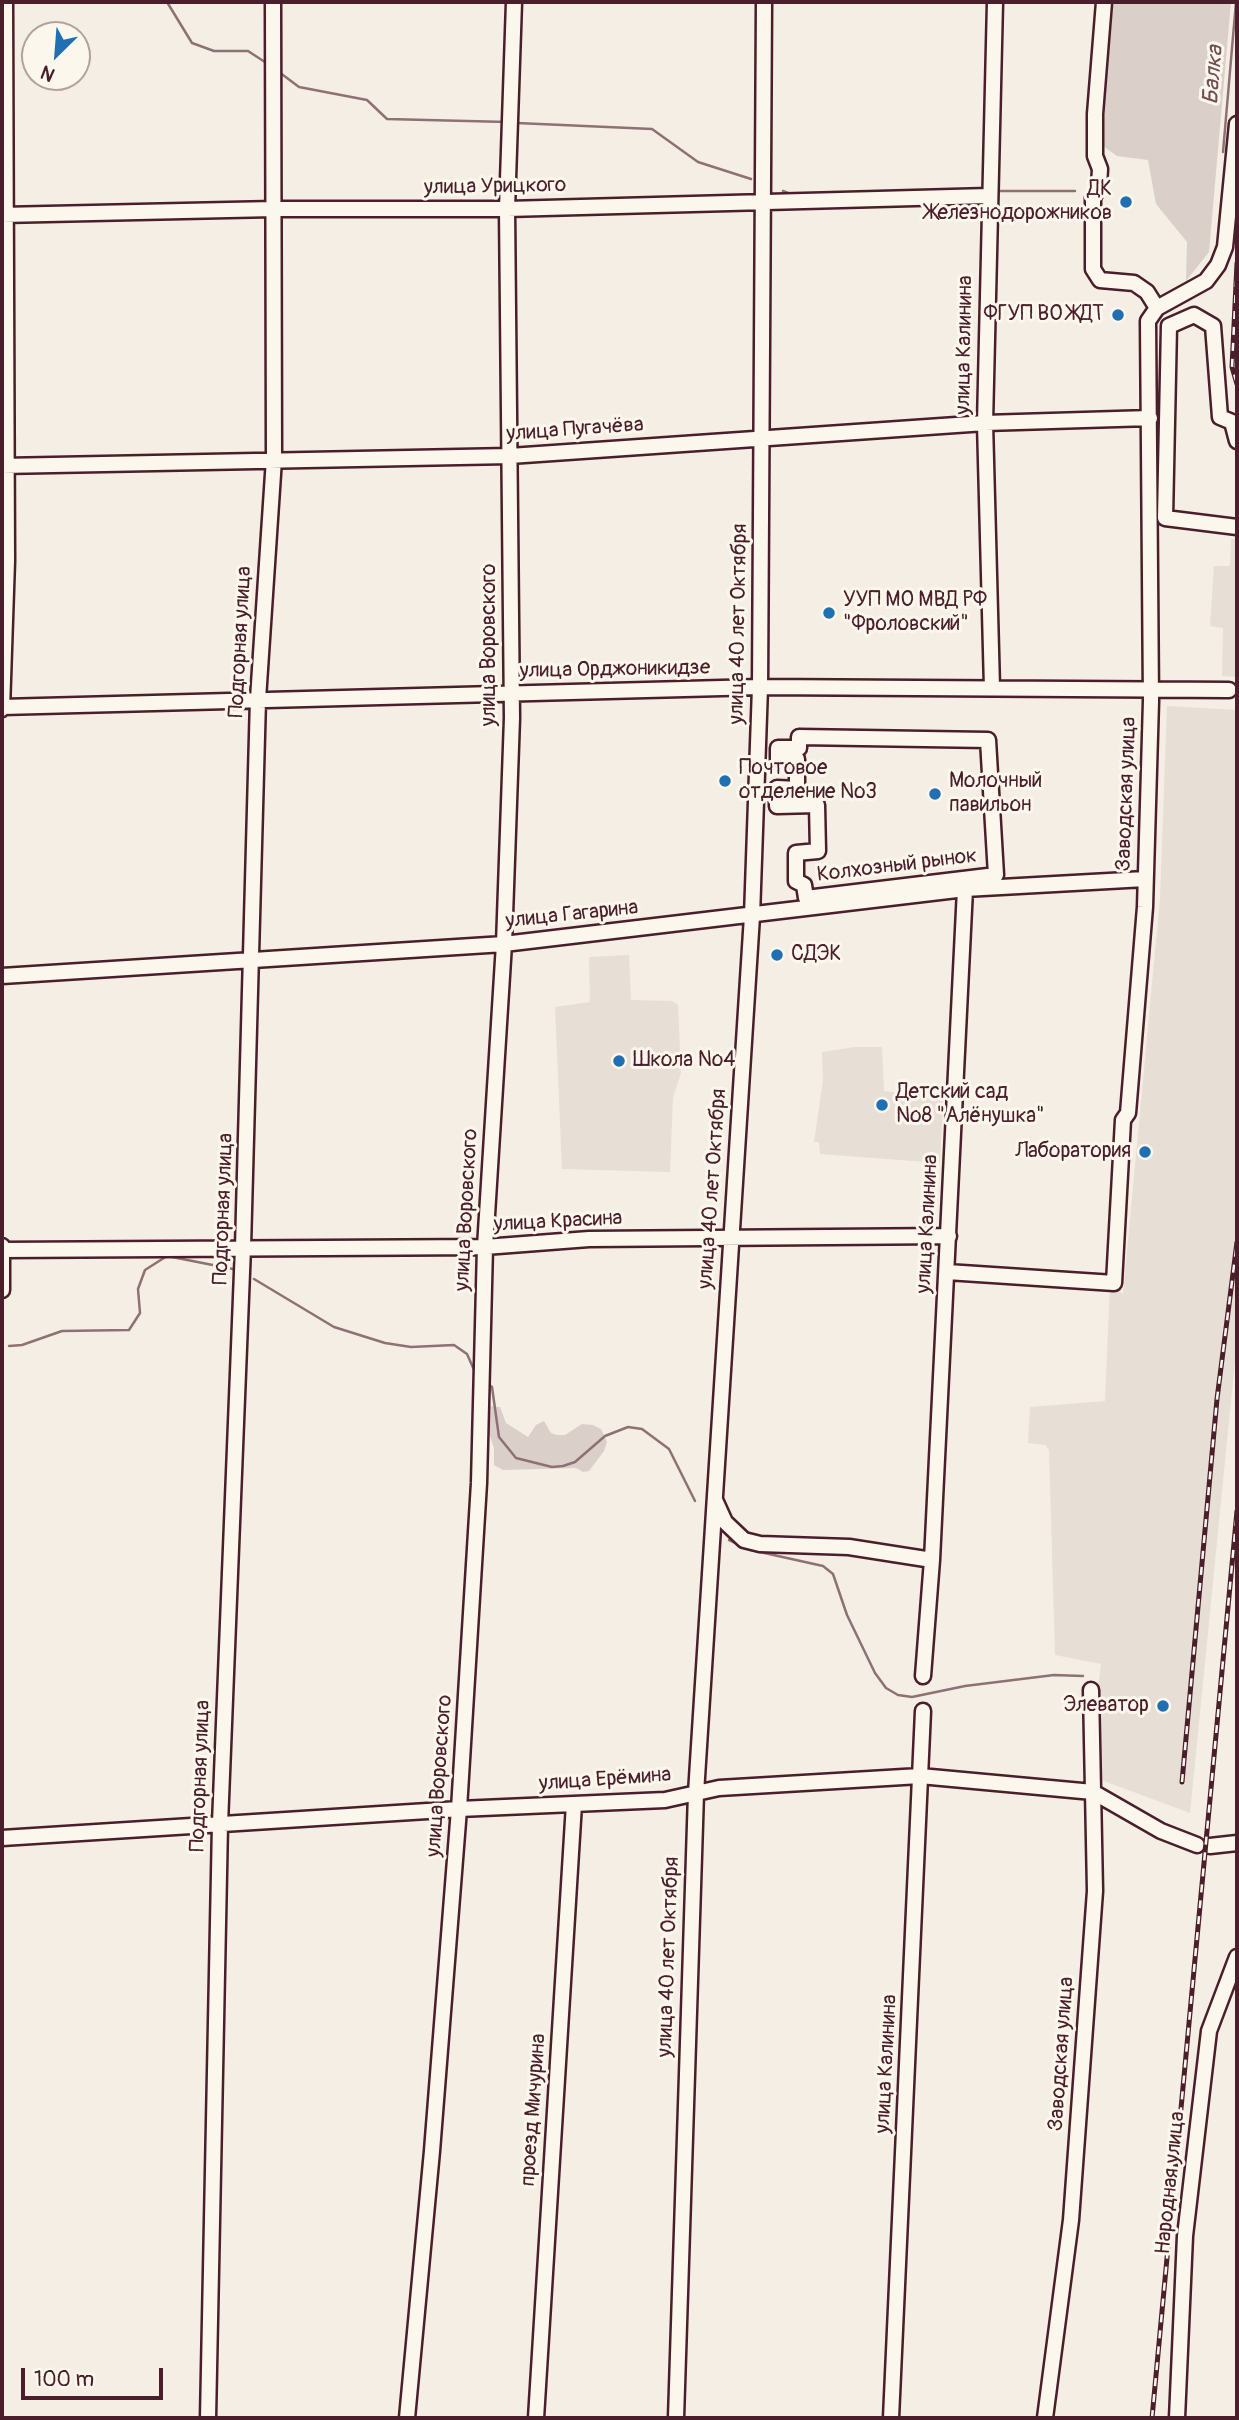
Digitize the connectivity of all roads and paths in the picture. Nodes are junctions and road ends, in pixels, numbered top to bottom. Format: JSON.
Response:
{"nodes":[{"id":1,"x":5,"y":2,"type":"edge"},
{"id":2,"x":273,"y":2,"type":"edge"},
{"id":3,"x":513,"y":2,"type":"edge"},
{"id":4,"x":764,"y":2,"type":"edge"},
{"id":5,"x":995,"y":2,"type":"edge"},
{"id":6,"x":1104,"y":2,"type":"edge"},
{"id":7,"x":1237,"y":124,"type":"edge"},
{"id":8,"x":989,"y":196,"type":"junction"},
{"id":9,"x":764,"y":202,"type":"junction"},
{"id":10,"x":274,"y":209,"type":"junction"},
{"id":11,"x":508,"y":209,"type":"junction"},
{"id":12,"x":5,"y":215,"type":"edge"},
{"id":13,"x":1157,"y":307,"type":"junction"},
{"id":14,"x":1150,"y":418,"type":"junction"},
{"id":15,"x":985,"y":423,"type":"junction"},
{"id":16,"x":763,"y":437,"type":"junction"},
{"id":17,"x":1237,"y":441,"type":"edge"},
{"id":18,"x":510,"y":456,"type":"junction"},
{"id":19,"x":274,"y":459,"type":"junction"},
{"id":20,"x":4,"y":466,"type":"edge"},
{"id":21,"x":1237,"y":527,"type":"edge"},
{"id":22,"x":760,"y":687,"type":"junction"},
{"id":23,"x":1151,"y":687,"type":"junction"},
{"id":24,"x":992,"y":688,"type":"junction"},
{"id":25,"x":1229,"y":690,"type":"dead end"},
{"id":26,"x":511,"y":693,"type":"junction"},
{"id":27,"x":258,"y":699,"type":"junction"},
{"id":28,"x":2,"y":708,"type":"edge"},
{"id":29,"x":778,"y":759,"type":"joint"},
{"id":30,"x":1145,"y":879,"type":"junction"},
{"id":31,"x":965,"y":889,"type":"junction"},
{"id":32,"x":752,"y":916,"type":"junction"},
{"id":33,"x":504,"y":944,"type":"junction"},
{"id":34,"x":253,"y":959,"type":"junction"},
{"id":35,"x":2,"y":976,"type":"edge"},
{"id":36,"x":949,"y":1236,"type":"junction"},
{"id":37,"x":731,"y":1239,"type":"junction"},
{"id":38,"x":243,"y":1247,"type":"junction"},
{"id":39,"x":485,"y":1247,"type":"junction"},
{"id":40,"x":2,"y":1248,"type":"edge"},
{"id":41,"x":947,"y":1272,"type":"junction"},
{"id":42,"x":2,"y":1290,"type":"edge"},
{"id":43,"x":714,"y":1498,"type":"junction"},
{"id":44,"x":932,"y":1560,"type":"junction"},
{"id":45,"x":923,"y":1676,"type":"dead end"},
{"id":46,"x":1091,"y":1690,"type":"dead end"},
{"id":47,"x":923,"y":1711,"type":"dead end"},
{"id":48,"x":920,"y":1776,"type":"junction"},
{"id":49,"x":696,"y":1793,"type":"junction"},
{"id":50,"x":1093,"y":1793,"type":"junction"},
{"id":51,"x":574,"y":1804,"type":"junction"},
{"id":52,"x":459,"y":1809,"type":"junction"},
{"id":53,"x":220,"y":1824,"type":"junction"},
{"id":54,"x":2,"y":1838,"type":"edge"},
{"id":55,"x":1237,"y":1843,"type":"edge"},
{"id":56,"x":1237,"y":1957,"type":"edge"},
{"id":57,"x":208,"y":2418,"type":"edge"},
{"id":58,"x":407,"y":2418,"type":"edge"},
{"id":59,"x":536,"y":2418,"type":"edge"},
{"id":60,"x":676,"y":2418,"type":"edge"},
{"id":61,"x":891,"y":2418,"type":"edge"},
{"id":62,"x":1045,"y":2418,"type":"edge"},
{"id":63,"x":1177,"y":2418,"type":"edge"}],
"edges":[{"from":1,"to":12,"type":"street"},
{"from":2,"to":10,"type":"street","name":"Подгорная улица"},
{"from":3,"to":11,"type":"street","name":"улица Воровского"},
{"from":4,"to":9,"type":"street","name":"улица 40 лет Октября"},
{"from":5,"to":8,"type":"street","name":"улица Калинина"},
{"from":6,"to":13,"type":"street"},
{"from":7,"to":13,"type":"street"},
{"from":8,"to":9,"type":"street","name":"улица Урицкого"},
{"from":8,"to":15,"type":"street","name":"улица Калинина"},
{"from":9,"to":11,"type":"street","name":"улица Урицкого"},
{"from":9,"to":16,"type":"street","name":"улица 40 лет Октября"},
{"from":10,"to":11,"type":"street","name":"улица Урицкого"},
{"from":10,"to":12,"type":"street","name":"улица Урицкого"},
{"from":10,"to":19,"type":"street","name":"Подгорная улица"},
{"from":11,"to":18,"type":"street","name":"улица Воровского"},
{"from":12,"to":20,"type":"street"},
{"from":13,"to":14,"type":"street","name":"Заводская улица"},
{"from":14,"to":15,"type":"street","name":"улица Пугачёва"},
{"from":14,"to":23,"type":"street","name":"Заводская улица"},
{"from":15,"to":16,"type":"street","name":"улица Пугачёва"},
{"from":15,"to":24,"type":"street","name":"улица Калинина"},
{"from":16,"to":18,"type":"street","name":"улица Пугачёва"},
{"from":16,"to":22,"type":"street","name":"улица 40 лет Октября"},
{"from":17,"to":21,"type":"street"},
{"from":18,"to":19,"type":"street","name":"улица Пугачёва"},
{"from":18,"to":26,"type":"street","name":"улица Воровского"},
{"from":19,"to":20,"type":"street","name":"улица Пугачёва"},
{"from":19,"to":27,"type":"street","name":"Подгорная улица"},
{"from":20,"to":28,"type":"street"},
{"from":22,"to":24,"type":"street","name":"улица Орджоникидзе"},
{"from":22,"to":26,"type":"street","name":"улица Орджоникидзе"},
{"from":22,"to":32,"type":"street","name":"улица 40 лет Октября"},
{"from":23,"to":24,"type":"street","name":"улица Орджоникидзе"},
{"from":23,"to":25,"type":"street","name":"улица Орджоникидзе"},
{"from":23,"to":30,"type":"street","name":"Заводская улица"},
{"from":26,"to":27,"type":"street","name":"улица Орджоникидзе"},
{"from":26,"to":33,"type":"street","name":"улица Воровского"},
{"from":27,"to":28,"type":"street","name":"улица Орджоникидзе"},
{"from":27,"to":34,"type":"street","name":"Подгорная улица"},
{"from":29,"to":29,"type":"street","name":"Колхозный рынок"},
{"from":30,"to":31,"type":"street","name":"улица Гагарина"},
{"from":30,"to":41,"type":"street","name":"Заводская улица"},
{"from":31,"to":32,"type":"street","name":"улица Гагарина"},
{"from":31,"to":36,"type":"street","name":"улица Калинина"},
{"from":32,"to":33,"type":"street","name":"улица Гагарина"},
{"from":32,"to":37,"type":"street","name":"улица 40 лет Октября"},
{"from":33,"to":34,"type":"street","name":"улица Гагарина"},
{"from":33,"to":39,"type":"street","name":"улица Воровского"},
{"from":34,"to":35,"type":"street","name":"улица Гагарина"},
{"from":34,"to":38,"type":"street","name":"Подгорная улица"},
{"from":36,"to":37,"type":"street","name":"улица Красина"},
{"from":36,"to":41,"type":"street","name":"улица Калинина"},
{"from":37,"to":39,"type":"street","name":"улица Красина"},
{"from":37,"to":43,"type":"street","name":"улица 40 лет Октября"},
{"from":38,"to":39,"type":"street","name":"улица Красина"},
{"from":38,"to":40,"type":"street","name":"улица Красина"},
{"from":38,"to":53,"type":"street","name":"Подгорная улица"},
{"from":39,"to":52,"type":"street","name":"улица Воровского"},
{"from":40,"to":42,"type":"street"},
{"from":41,"to":44,"type":"street","name":"улица Калинина"},
{"from":43,"to":44,"type":"street"},
{"from":43,"to":49,"type":"street","name":"улица 40 лет Октября"},
{"from":44,"to":45,"type":"street","name":"улица Калинина"},
{"from":46,"to":50,"type":"street","name":"Заводская улица"},
{"from":47,"to":48,"type":"street","name":"улица Калинина"},
{"from":48,"to":49,"type":"street","name":"улица Ерёмина"},
{"from":48,"to":50,"type":"street","name":"улица Ерёмина"},
{"from":48,"to":61,"type":"street","name":"улица Калинина"},
{"from":49,"to":51,"type":"street","name":"улица Ерёмина"},
{"from":49,"to":60,"type":"street","name":"улица 40 лет Октября"},
{"from":50,"to":55,"type":"street","name":"улица Ерёмина"},
{"from":50,"to":62,"type":"street","name":"Заводская улица"},
{"from":51,"to":52,"type":"street","name":"улица Ерёмина"},
{"from":51,"to":59,"type":"street","name":"проезд Мичурина"},
{"from":52,"to":53,"type":"street","name":"улица Ерёмина"},
{"from":52,"to":58,"type":"street","name":"улица Воровского"},
{"from":53,"to":54,"type":"street","name":"улица Ерёмина"},
{"from":53,"to":57,"type":"street","name":"Подгорная улица"},
{"from":56,"to":63,"type":"street","name":"Народная улица"}]}
